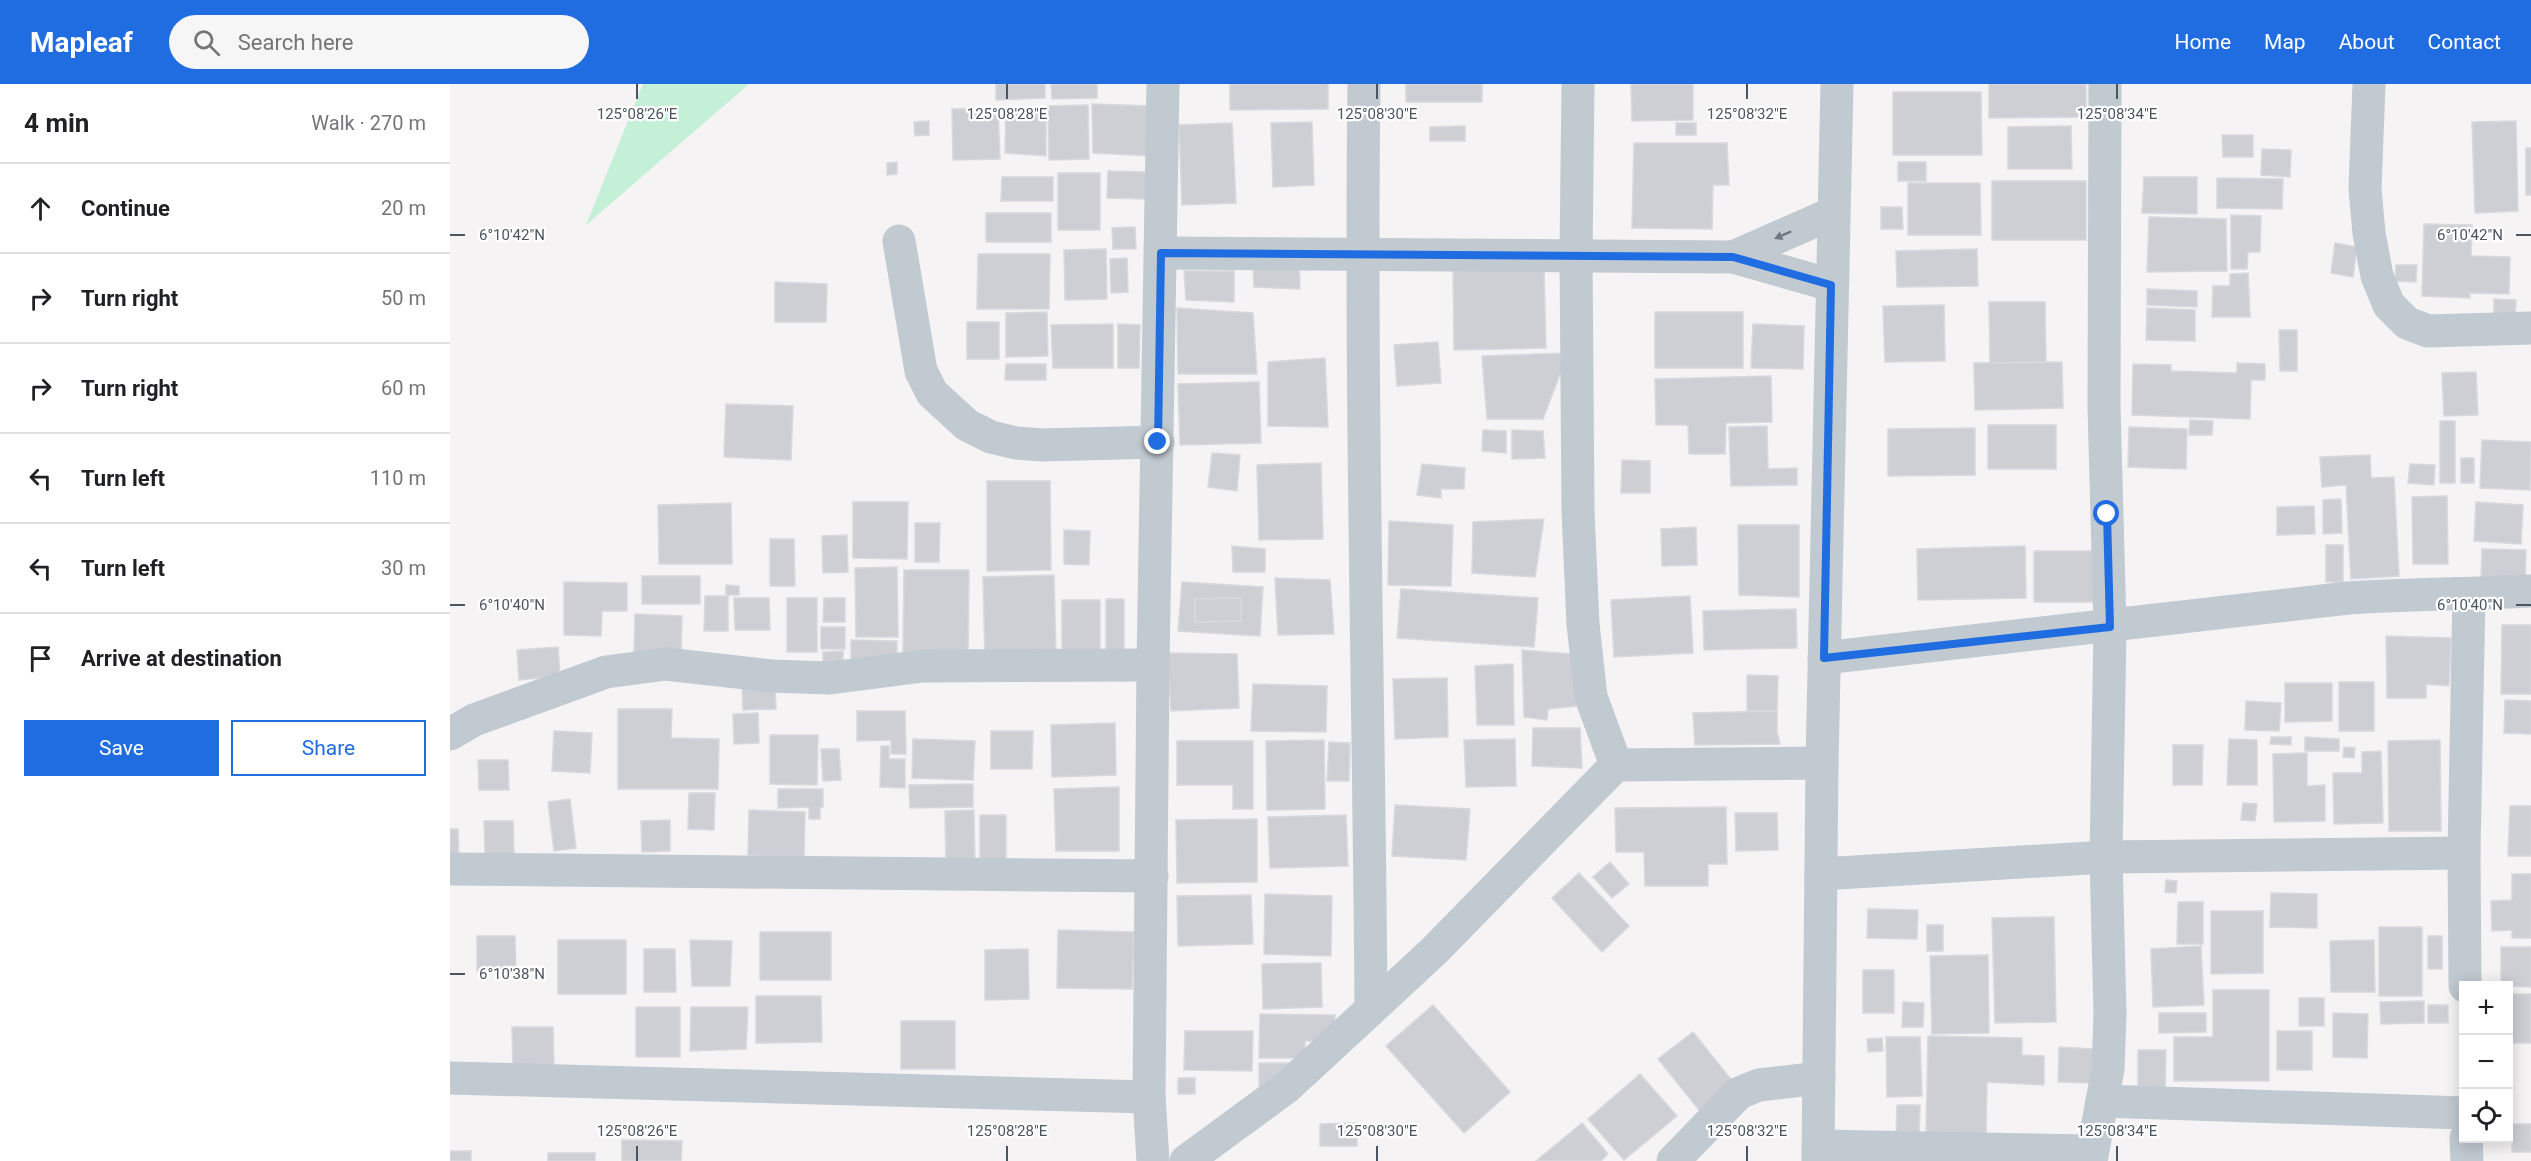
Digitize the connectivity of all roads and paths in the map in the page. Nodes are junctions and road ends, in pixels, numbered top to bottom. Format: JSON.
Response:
{"nodes":[{"id":1,"x":1163,"y":84,"type":"edge"},
{"id":2,"x":1364,"y":84,"type":"edge"},
{"id":3,"x":1578,"y":84,"type":"edge"},
{"id":4,"x":1837,"y":84,"type":"edge"},
{"id":5,"x":2105,"y":84,"type":"edge"},
{"id":6,"x":2369,"y":84,"type":"edge"},
{"id":7,"x":1833,"y":213,"type":"junction"},
{"id":8,"x":899,"y":241,"type":"dead end"},
{"id":9,"x":1161,"y":253,"type":"junction"},
{"id":10,"x":1362,"y":255,"type":"junction"},
{"id":11,"x":1576,"y":255,"type":"junction"},
{"id":12,"x":1733,"y":257,"type":"junction"},
{"id":13,"x":1831,"y":285,"type":"junction"},
{"id":14,"x":2531,"y":328,"type":"edge"},
{"id":15,"x":1158,"y":442,"type":"junction"},
{"id":16,"x":2531,"y":591,"type":"edge"},
{"id":17,"x":2469,"y":594,"type":"junction"},
{"id":18,"x":2110,"y":627,"type":"junction"},
{"id":19,"x":1824,"y":658,"type":"junction"},
{"id":20,"x":1153,"y":665,"type":"junction"},
{"id":21,"x":450,"y":734,"type":"edge"},
{"id":22,"x":1822,"y":763,"type":"junction"},
{"id":23,"x":1616,"y":765,"type":"junction"},
{"id":24,"x":2464,"y":852,"type":"junction"},
{"id":25,"x":2106,"y":857,"type":"junction"},
{"id":26,"x":450,"y":869,"type":"edge"},
{"id":27,"x":1821,"y":874,"type":"junction"},
{"id":28,"x":1152,"y":876,"type":"junction"},
{"id":29,"x":2465,"y":981,"type":"edge"},
{"id":30,"x":1371,"y":1010,"type":"junction"},
{"id":31,"x":450,"y":1078,"type":"edge"},
{"id":32,"x":1819,"y":1078,"type":"junction"},
{"id":33,"x":1149,"y":1097,"type":"junction"},
{"id":34,"x":2102,"y":1101,"type":"junction"},
{"id":35,"x":2459,"y":1113,"type":"edge"},
{"id":36,"x":2466,"y":1143,"type":"edge"},
{"id":37,"x":1818,"y":1154,"type":"edge"},
{"id":38,"x":2092,"y":1156,"type":"edge"},
{"id":39,"x":1153,"y":1161,"type":"edge"},
{"id":40,"x":1186,"y":1161,"type":"edge"},
{"id":41,"x":1673,"y":1161,"type":"edge"},
{"id":42,"x":2467,"y":1161,"type":"edge"}],
"edges":[{"from":1,"to":9,"type":"street"},
{"from":2,"to":10,"type":"street"},
{"from":3,"to":11,"type":"street"},
{"from":4,"to":7,"type":"street"},
{"from":5,"to":18,"type":"street"},
{"from":6,"to":14,"type":"street"},
{"from":7,"to":12,"type":"street","one_way":true},
{"from":7,"to":13,"type":"street"},
{"from":8,"to":15,"type":"street"},
{"from":9,"to":10,"type":"street"},
{"from":9,"to":15,"type":"street"},
{"from":10,"to":11,"type":"street"},
{"from":10,"to":30,"type":"street"},
{"from":11,"to":12,"type":"street"},
{"from":11,"to":23,"type":"street"},
{"from":12,"to":13,"type":"street"},
{"from":13,"to":19,"type":"street"},
{"from":15,"to":20,"type":"street"},
{"from":16,"to":17,"type":"street"},
{"from":17,"to":18,"type":"street"},
{"from":17,"to":24,"type":"street"},
{"from":18,"to":19,"type":"street"},
{"from":18,"to":25,"type":"street"},
{"from":19,"to":22,"type":"street"},
{"from":20,"to":21,"type":"street"},
{"from":20,"to":28,"type":"street"},
{"from":22,"to":23,"type":"street"},
{"from":22,"to":27,"type":"street"},
{"from":23,"to":30,"type":"street"},
{"from":24,"to":25,"type":"street"},
{"from":24,"to":29,"type":"street"},
{"from":25,"to":27,"type":"street"},
{"from":25,"to":34,"type":"street"},
{"from":26,"to":28,"type":"street"},
{"from":27,"to":32,"type":"street"},
{"from":28,"to":33,"type":"street"},
{"from":30,"to":40,"type":"street"},
{"from":31,"to":33,"type":"street"},
{"from":32,"to":37,"type":"street"},
{"from":32,"to":41,"type":"street"},
{"from":33,"to":39,"type":"street"},
{"from":34,"to":35,"type":"street"},
{"from":34,"to":38,"type":"street"},
{"from":36,"to":42,"type":"street"},
{"from":37,"to":38,"type":"street"}]}
